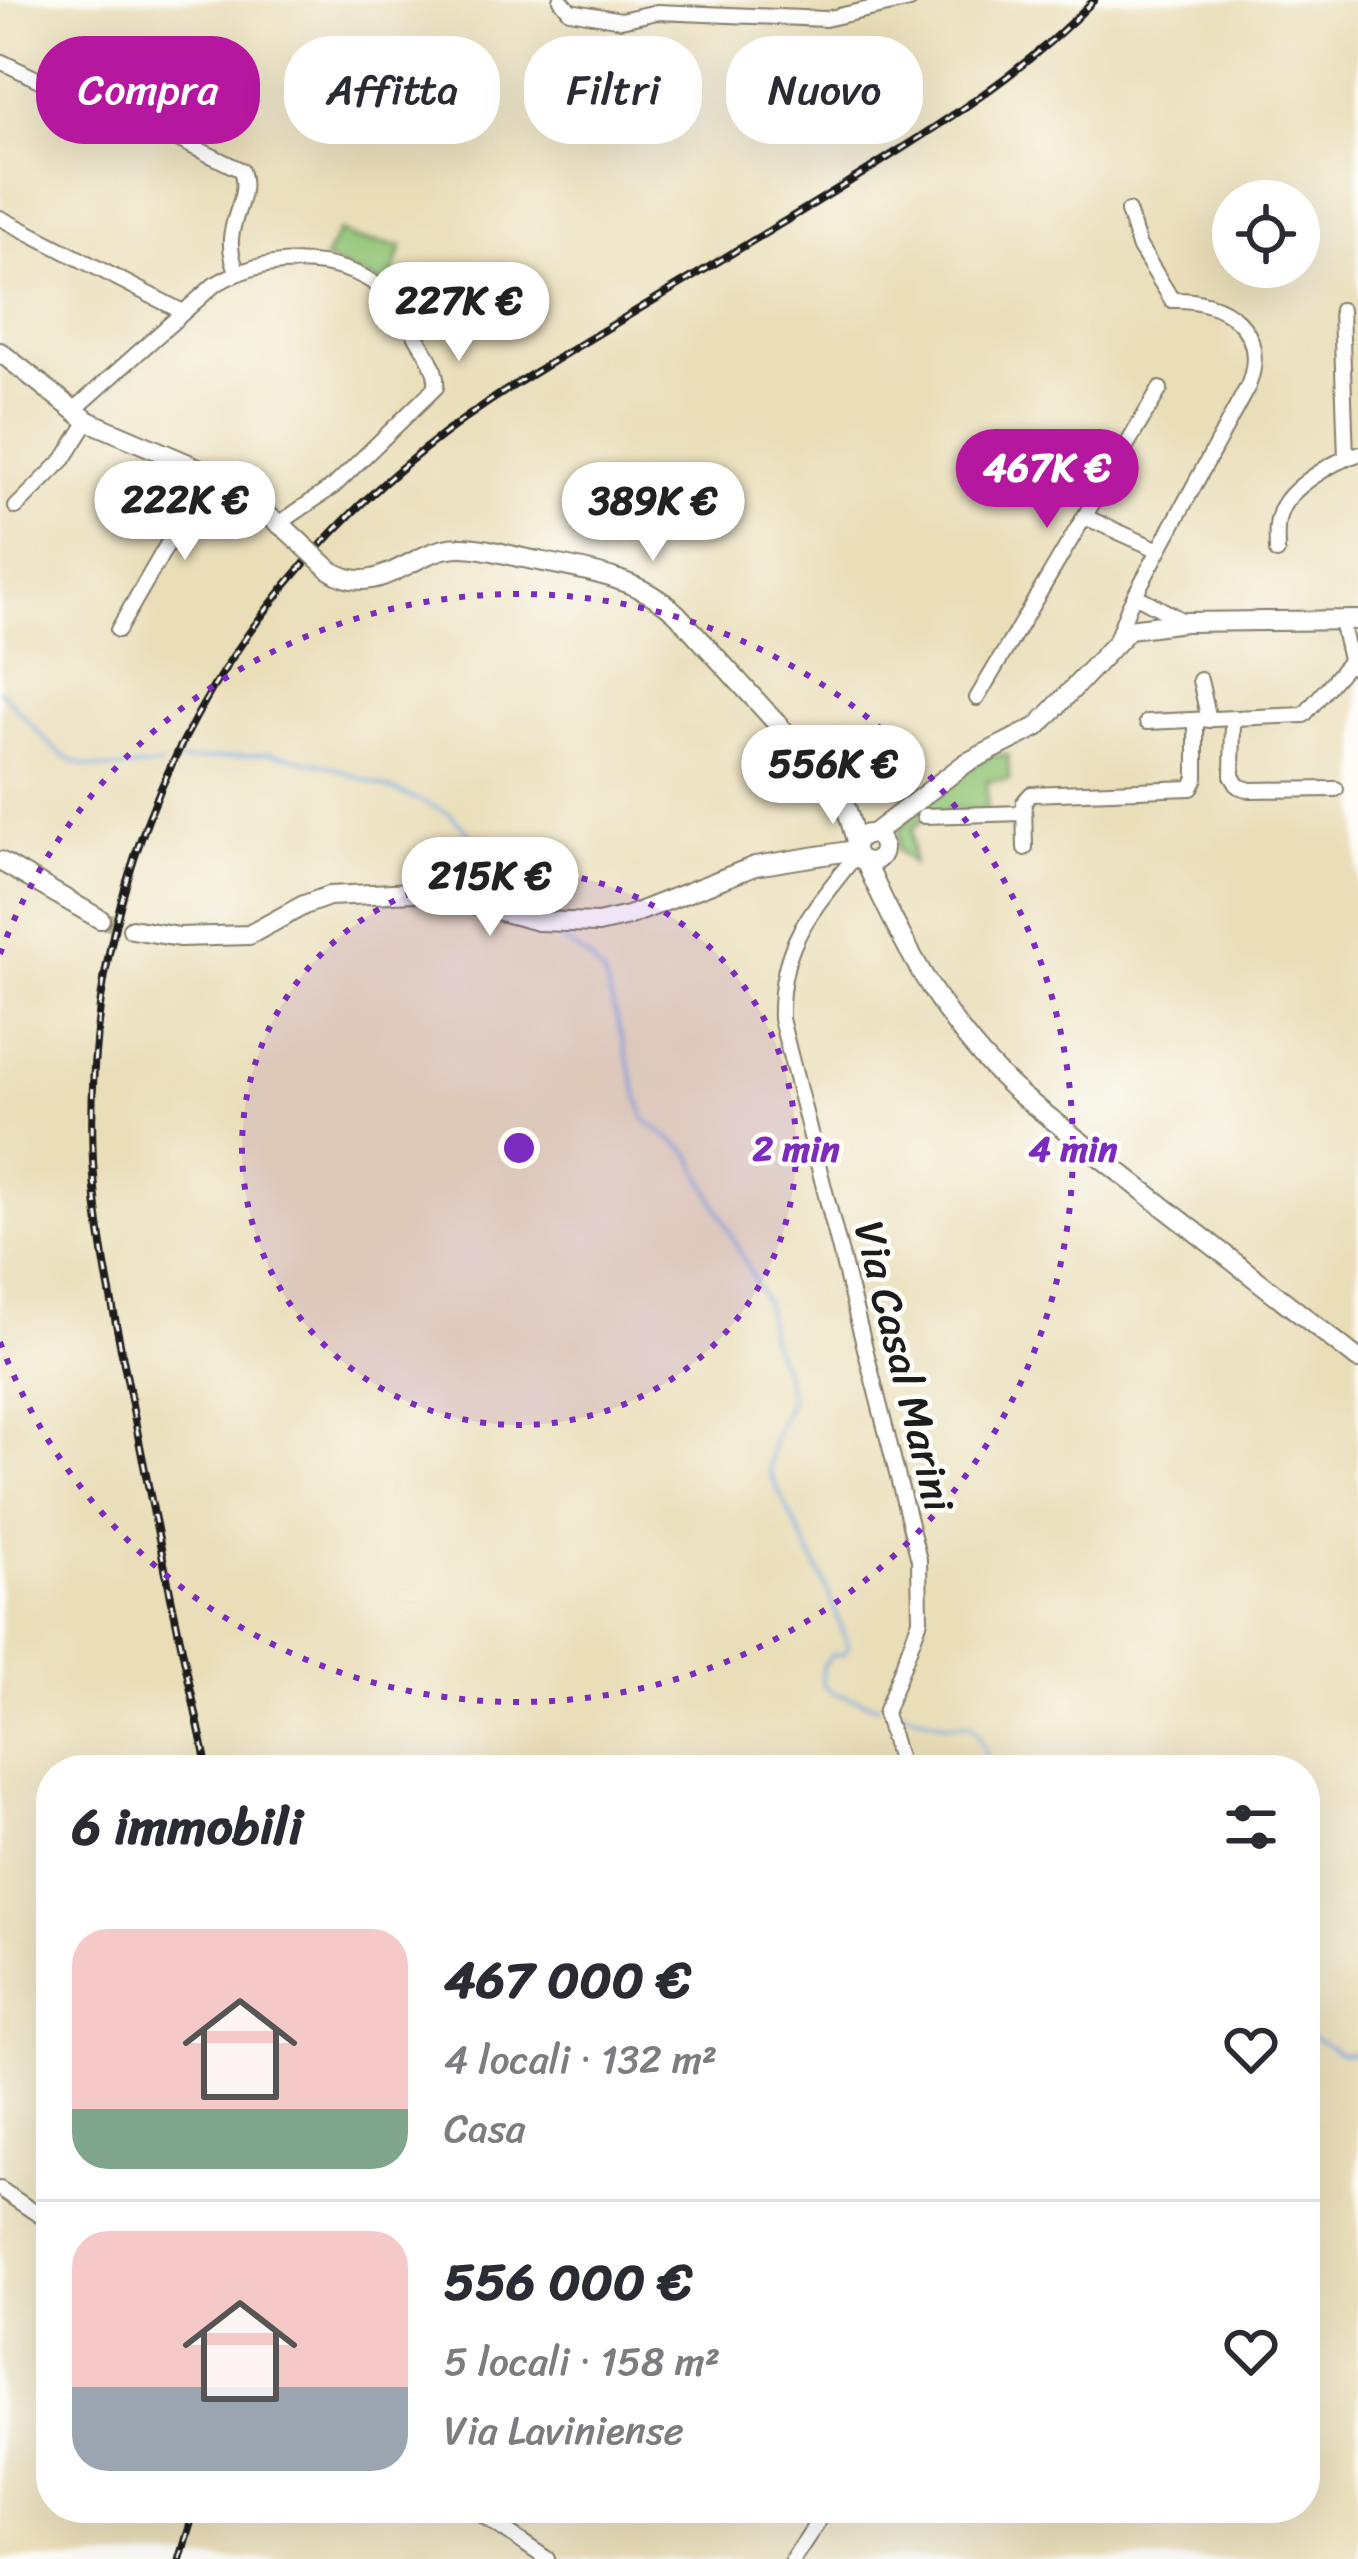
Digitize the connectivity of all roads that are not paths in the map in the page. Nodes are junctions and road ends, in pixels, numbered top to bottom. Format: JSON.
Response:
{"nodes":[{"id":1,"x":561,"y":0,"type":"edge"},
{"id":2,"x":910,"y":0,"type":"edge"},
{"id":3,"x":0,"y":61,"type":"edge"},
{"id":4,"x":1128,"y":211,"type":"dead end"},
{"id":5,"x":0,"y":218,"type":"edge"},
{"id":6,"x":238,"y":273,"type":"junction"},
{"id":7,"x":1341,"y":310,"type":"dead end"},
{"id":8,"x":183,"y":311,"type":"junction"},
{"id":9,"x":0,"y":352,"type":"edge"},
{"id":10,"x":1160,"y":389,"type":"dead end"},
{"id":11,"x":81,"y":416,"type":"junction"},
{"id":12,"x":1352,"y":456,"type":"edge"},
{"id":13,"x":209,"y":472,"type":"junction"},
{"id":14,"x":16,"y":507,"type":"dead end"},
{"id":15,"x":1084,"y":517,"type":"junction"},
{"id":16,"x":284,"y":527,"type":"junction"},
{"id":17,"x":1159,"y":550,"type":"junction"},
{"id":18,"x":1276,"y":552,"type":"dead end"},
{"id":19,"x":1135,"y":595,"type":"junction"},
{"id":20,"x":1350,"y":620,"type":"edge"},
{"id":21,"x":1185,"y":622,"type":"junction"},
{"id":22,"x":118,"y":630,"type":"dead end"},
{"id":23,"x":1116,"y":640,"type":"junction"},
{"id":24,"x":1356,"y":661,"type":"edge"},
{"id":25,"x":1201,"y":680,"type":"dead end"},
{"id":26,"x":977,"y":698,"type":"dead end"},
{"id":27,"x":1232,"y":719,"type":"junction"},
{"id":28,"x":1202,"y":720,"type":"junction"},
{"id":29,"x":1148,"y":722,"type":"dead end"},
{"id":30,"x":1336,"y":789,"type":"dead end"},
{"id":31,"x":1024,"y":813,"type":"junction"},
{"id":32,"x":924,"y":816,"type":"dead end"},
{"id":33,"x":869,"y":844,"type":"junction"},
{"id":34,"x":1025,"y":848,"type":"dead end"},
{"id":35,"x":0,"y":861,"type":"edge"},
{"id":36,"x":100,"y":920,"type":"tunnel mouth"},
{"id":37,"x":132,"y":929,"type":"tunnel mouth"},
{"id":38,"x":1358,"y":1358,"type":"edge"},
{"id":39,"x":896,"y":1755,"type":"edge"},
{"id":40,"x":0,"y":2189,"type":"edge"},
{"id":41,"x":36,"y":2213,"type":"edge"},
{"id":42,"x":494,"y":2523,"type":"edge"},
{"id":43,"x":817,"y":2523,"type":"edge"},
{"id":44,"x":548,"y":2559,"type":"edge"},
{"id":45,"x":793,"y":2559,"type":"edge"}],
"edges":[{"from":1,"to":2,"type":"street"},
{"from":3,"to":6,"type":"street"},
{"from":4,"to":17,"type":"street"},
{"from":5,"to":8,"type":"street"},
{"from":6,"to":8,"type":"street"},
{"from":6,"to":16,"type":"street"},
{"from":7,"to":12,"type":"street"},
{"from":8,"to":11,"type":"street"},
{"from":9,"to":11,"type":"street"},
{"from":10,"to":15,"type":"street"},
{"from":11,"to":13,"type":"street"},
{"from":11,"to":14,"type":"street"},
{"from":12,"to":18,"type":"street"},
{"from":13,"to":16,"type":"street"},
{"from":13,"to":22,"type":"street"},
{"from":15,"to":17,"type":"street"},
{"from":15,"to":26,"type":"street"},
{"from":16,"to":33,"type":"street","bridge":true},
{"from":17,"to":19,"type":"street"},
{"from":19,"to":21,"type":"street"},
{"from":19,"to":23,"type":"street"},
{"from":20,"to":21,"type":"street"},
{"from":20,"to":24,"type":"street"},
{"from":21,"to":23,"type":"street"},
{"from":23,"to":33,"type":"street"},
{"from":24,"to":27,"type":"street"},
{"from":25,"to":28,"type":"street"},
{"from":27,"to":28,"type":"street"},
{"from":27,"to":30,"type":"street"},
{"from":28,"to":29,"type":"street"},
{"from":28,"to":31,"type":"street"},
{"from":31,"to":32,"type":"street"},
{"from":31,"to":34,"type":"street"},
{"from":33,"to":37,"type":"street"},
{"from":33,"to":38,"type":"street"},
{"from":33,"to":39,"type":"street","name":"Via Casal Marini"},
{"from":35,"to":36,"type":"street"},
{"from":40,"to":41,"type":"street"},
{"from":42,"to":44,"type":"street"},
{"from":43,"to":45,"type":"street"}]}
